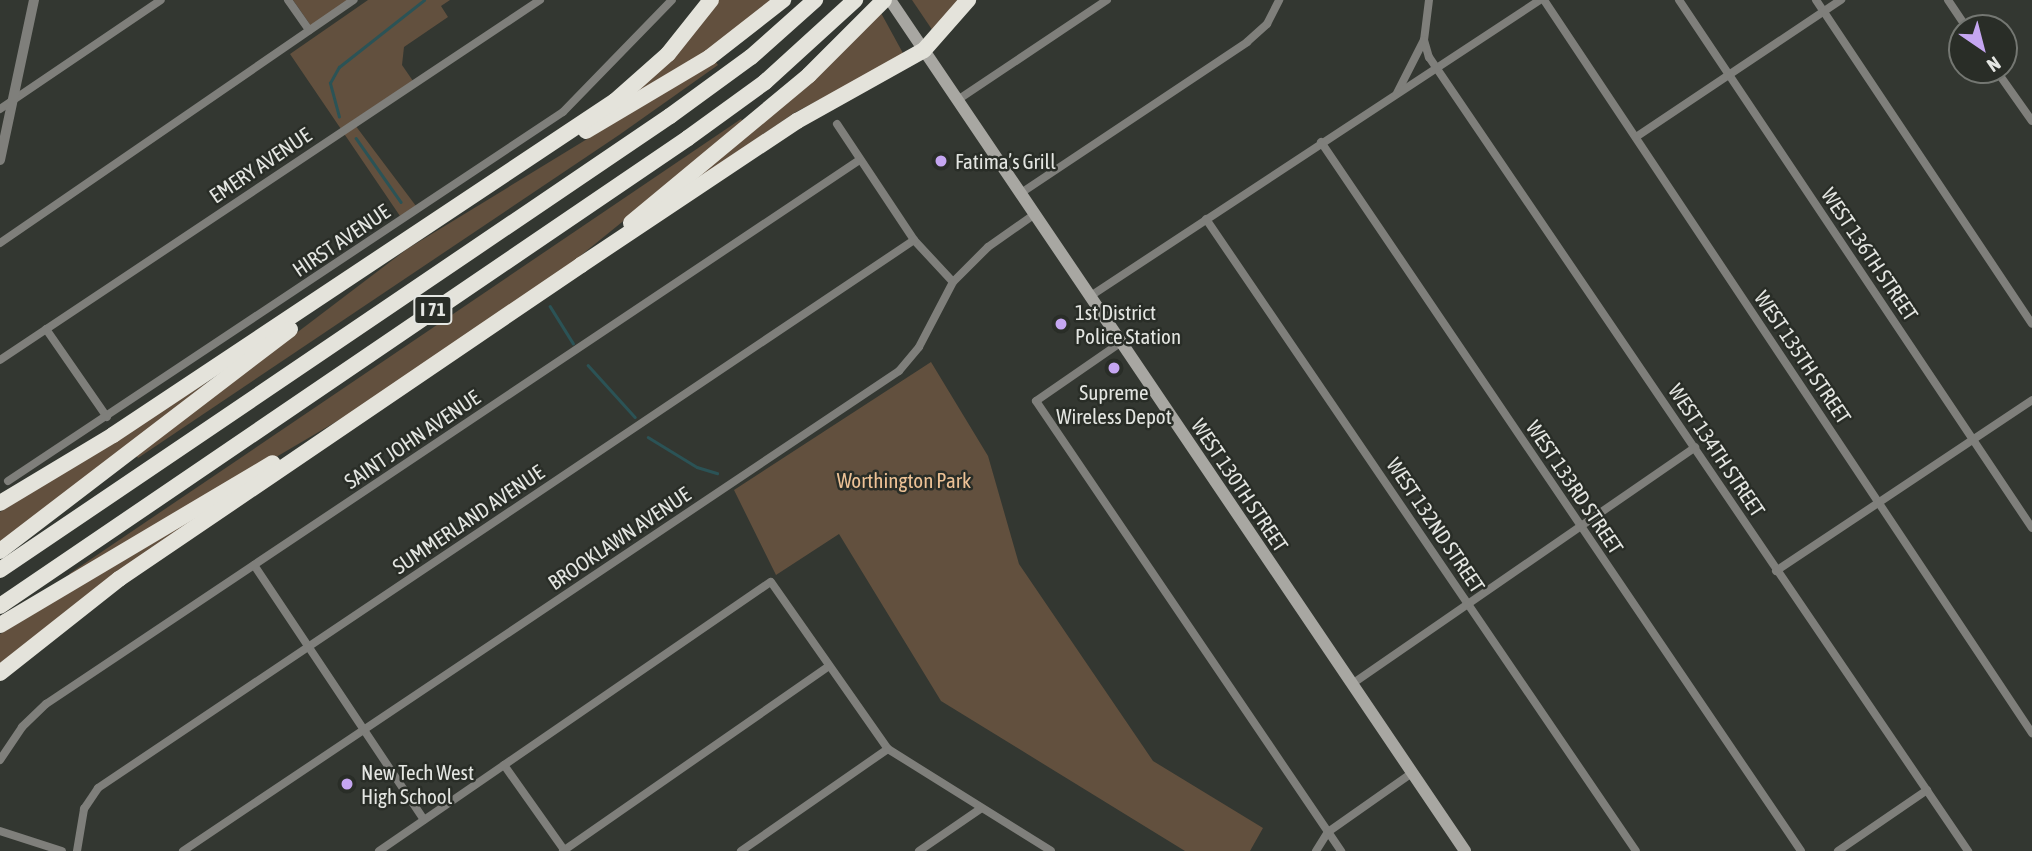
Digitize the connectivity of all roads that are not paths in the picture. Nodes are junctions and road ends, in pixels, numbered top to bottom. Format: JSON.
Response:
{"nodes":[{"id":1,"x":34,"y":0,"type":"edge"},
{"id":2,"x":161,"y":0,"type":"edge"},
{"id":3,"x":288,"y":0,"type":"edge"},
{"id":4,"x":354,"y":0,"type":"edge"},
{"id":5,"x":540,"y":0,"type":"edge"},
{"id":6,"x":672,"y":0,"type":"edge"},
{"id":7,"x":711,"y":0,"type":"edge"},
{"id":8,"x":783,"y":0,"type":"edge"},
{"id":9,"x":815,"y":0,"type":"edge"},
{"id":10,"x":855,"y":0,"type":"edge"},
{"id":11,"x":884,"y":0,"type":"edge"},
{"id":12,"x":890,"y":0,"type":"edge"},
{"id":13,"x":968,"y":0,"type":"edge"},
{"id":14,"x":1107,"y":0,"type":"edge"},
{"id":15,"x":1279,"y":0,"type":"edge"},
{"id":16,"x":1429,"y":0,"type":"edge"},
{"id":17,"x":1542,"y":0,"type":"edge"},
{"id":18,"x":1679,"y":0,"type":"edge"},
{"id":19,"x":1816,"y":0,"type":"edge"},
{"id":20,"x":1842,"y":0,"type":"edge"},
{"id":21,"x":1824,"y":12,"type":"junction"},
{"id":22,"x":309,"y":30,"type":"junction"},
{"id":23,"x":1424,"y":40,"type":"junction"},
{"id":24,"x":924,"y":50,"type":"junction"},
{"id":25,"x":1437,"y":69,"type":"junction"},
{"id":26,"x":1728,"y":75,"type":"junction"},
{"id":27,"x":2006,"y":84,"type":"edge"},
{"id":28,"x":1395,"y":96,"type":"junction"},
{"id":29,"x":959,"y":99,"type":"junction"},
{"id":30,"x":13,"y":100,"type":"junction"},
{"id":31,"x":0,"y":109,"type":"edge"},
{"id":32,"x":2032,"y":121,"type":"edge"},
{"id":33,"x":837,"y":124,"type":"dead end"},
{"id":34,"x":1636,"y":137,"type":"junction"},
{"id":35,"x":1321,"y":142,"type":"junction"},
{"id":36,"x":0,"y":160,"type":"edge"},
{"id":37,"x":858,"y":161,"type":"junction"},
{"id":38,"x":1021,"y":193,"type":"junction"},
{"id":39,"x":1035,"y":214,"type":"junction"},
{"id":40,"x":443,"y":217,"type":"junction"},
{"id":41,"x":1206,"y":219,"type":"junction"},
{"id":42,"x":914,"y":240,"type":"junction"},
{"id":43,"x":0,"y":243,"type":"edge"},
{"id":44,"x":581,"y":265,"type":"junction"},
{"id":45,"x":360,"y":273,"type":"junction"},
{"id":46,"x":953,"y":282,"type":"junction"},
{"id":47,"x":1089,"y":297,"type":"junction"},
{"id":48,"x":2032,"y":324,"type":"edge"},
{"id":49,"x":46,"y":329,"type":"junction"},
{"id":50,"x":1120,"y":343,"type":"junction"},
{"id":51,"x":0,"y":359,"type":"edge"},
{"id":52,"x":2032,"y":400,"type":"edge"},
{"id":53,"x":363,"y":412,"type":"junction"},
{"id":54,"x":107,"y":417,"type":"junction"},
{"id":55,"x":1973,"y":440,"type":"junction"},
{"id":56,"x":1695,"y":447,"type":"junction"},
{"id":57,"x":8,"y":481,"type":"dead end"},
{"id":58,"x":0,"y":503,"type":"edge"},
{"id":59,"x":1880,"y":504,"type":"junction"},
{"id":60,"x":1581,"y":527,"type":"junction"},
{"id":61,"x":2032,"y":528,"type":"edge"},
{"id":62,"x":0,"y":551,"type":"edge"},
{"id":63,"x":254,"y":565,"type":"junction"},
{"id":64,"x":0,"y":570,"type":"edge"},
{"id":65,"x":1776,"y":571,"type":"junction"},
{"id":66,"x":1469,"y":604,"type":"junction"},
{"id":67,"x":0,"y":606,"type":"edge"},
{"id":68,"x":0,"y":625,"type":"edge"},
{"id":69,"x":307,"y":646,"type":"junction"},
{"id":70,"x":829,"y":666,"type":"junction"},
{"id":71,"x":0,"y":673,"type":"edge"},
{"id":72,"x":1352,"y":684,"type":"junction"},
{"id":73,"x":363,"y":730,"type":"junction"},
{"id":74,"x":2032,"y":733,"type":"edge"},
{"id":75,"x":888,"y":749,"type":"junction"},
{"id":76,"x":0,"y":760,"type":"edge"},
{"id":77,"x":505,"y":765,"type":"junction"},
{"id":78,"x":1412,"y":773,"type":"junction"},
{"id":79,"x":1927,"y":790,"type":"junction"},
{"id":80,"x":980,"y":809,"type":"junction"},
{"id":81,"x":424,"y":820,"type":"junction"},
{"id":82,"x":0,"y":831,"type":"edge"},
{"id":83,"x":1328,"y":832,"type":"junction"},
{"id":84,"x":62,"y":851,"type":"edge"},
{"id":85,"x":77,"y":851,"type":"edge"},
{"id":86,"x":183,"y":851,"type":"edge"},
{"id":87,"x":379,"y":851,"type":"edge"},
{"id":88,"x":564,"y":851,"type":"edge"},
{"id":89,"x":741,"y":851,"type":"edge"},
{"id":90,"x":919,"y":851,"type":"edge"},
{"id":91,"x":1051,"y":851,"type":"edge"},
{"id":92,"x":1316,"y":851,"type":"edge"},
{"id":93,"x":1341,"y":851,"type":"edge"},
{"id":94,"x":1465,"y":851,"type":"edge"},
{"id":95,"x":1636,"y":851,"type":"edge"},
{"id":96,"x":1801,"y":851,"type":"edge"},
{"id":97,"x":1838,"y":851,"type":"edge"},
{"id":98,"x":1968,"y":851,"type":"edge"}],
"edges":[{"from":1,"to":30,"type":"street"},
{"from":2,"to":30,"type":"street"},
{"from":3,"to":22,"type":"street"},
{"from":4,"to":22,"type":"street"},
{"from":5,"to":49,"type":"street","name":"EMERY AVENUE"},
{"from":6,"to":54,"type":"street","name":"HIRST AVENUE"},
{"from":7,"to":40,"type":"highway"},
{"from":8,"to":40,"type":"highway"},
{"from":9,"to":64,"type":"highway","number":"I 71"},
{"from":10,"to":67,"type":"highway","number":"I 71"},
{"from":11,"to":44,"type":"highway"},
{"from":12,"to":24,"type":"main road","name":"WEST 130TH STREET"},
{"from":13,"to":24,"type":"highway"},
{"from":14,"to":29,"type":"street"},
{"from":15,"to":38,"type":"street"},
{"from":16,"to":23,"type":"street"},
{"from":17,"to":25,"type":"street"},
{"from":17,"to":34,"type":"street","name":"WEST 135TH STREET"},
{"from":18,"to":26,"type":"street","name":"WEST 136TH STREET"},
{"from":19,"to":21,"type":"street"},
{"from":20,"to":21,"type":"street"},
{"from":21,"to":26,"type":"street"},
{"from":21,"to":48,"type":"street"},
{"from":22,"to":43,"type":"street"},
{"from":23,"to":25,"type":"street","name":"WEST 134TH STREET"},
{"from":23,"to":28,"type":"street"},
{"from":24,"to":29,"type":"main road","name":"WEST 130TH STREET"},
{"from":24,"to":44,"type":"highway"},
{"from":25,"to":28,"type":"street"},
{"from":25,"to":56,"type":"street","name":"WEST 134TH STREET"},
{"from":26,"to":34,"type":"street"},
{"from":26,"to":55,"type":"street","name":"WEST 136TH STREET"},
{"from":27,"to":32,"type":"street"},
{"from":28,"to":35,"type":"street"},
{"from":29,"to":38,"type":"main road","name":"WEST 130TH STREET"},
{"from":30,"to":31,"type":"street"},
{"from":30,"to":36,"type":"street"},
{"from":33,"to":37,"type":"street"},
{"from":34,"to":59,"type":"street","name":"WEST 135TH STREET"},
{"from":35,"to":41,"type":"street"},
{"from":35,"to":60,"type":"street","name":"WEST 133RD STREET"},
{"from":37,"to":42,"type":"street"},
{"from":37,"to":63,"type":"street","name":"SAINT JOHN AVENUE"},
{"from":38,"to":39,"type":"main road","name":"WEST 130TH STREET"},
{"from":39,"to":46,"type":"street","name":"BROOKLAWN AVENUE"},
{"from":39,"to":47,"type":"main road","name":"WEST 130TH STREET"},
{"from":40,"to":45,"type":"highway"},
{"from":41,"to":47,"type":"street"},
{"from":41,"to":66,"type":"street","name":"WEST 132ND STREET"},
{"from":42,"to":46,"type":"street"},
{"from":42,"to":69,"type":"street","name":"SUMMERLAND AVENUE"},
{"from":44,"to":53,"type":"highway"},
{"from":45,"to":58,"type":"highway"},
{"from":45,"to":62,"type":"highway"},
{"from":46,"to":73,"type":"street","name":"BROOKLAWN AVENUE"},
{"from":47,"to":50,"type":"main road","name":"WEST 130TH STREET"},
{"from":49,"to":51,"type":"street","name":"EMERY AVENUE"},
{"from":49,"to":54,"type":"street"},
{"from":50,"to":72,"type":"main road","name":"WEST 130TH STREET"},
{"from":50,"to":83,"type":"street"},
{"from":52,"to":55,"type":"street"},
{"from":53,"to":68,"type":"highway"},
{"from":53,"to":71,"type":"highway"},
{"from":54,"to":57,"type":"street","name":"HIRST AVENUE"},
{"from":55,"to":59,"type":"street"},
{"from":55,"to":61,"type":"street","name":"WEST 136TH STREET"},
{"from":56,"to":60,"type":"street"},
{"from":56,"to":65,"type":"street","name":"WEST 134TH STREET"},
{"from":59,"to":65,"type":"street"},
{"from":59,"to":74,"type":"street","name":"WEST 135TH STREET"},
{"from":60,"to":66,"type":"street"},
{"from":60,"to":96,"type":"street","name":"WEST 133RD STREET"},
{"from":63,"to":69,"type":"street"},
{"from":63,"to":76,"type":"street","name":"SAINT JOHN AVENUE"},
{"from":65,"to":79,"type":"street","name":"WEST 134TH STREET"},
{"from":66,"to":72,"type":"street"},
{"from":66,"to":95,"type":"street","name":"WEST 132ND STREET"},
{"from":69,"to":73,"type":"street"},
{"from":69,"to":85,"type":"street","name":"SUMMERLAND AVENUE"},
{"from":70,"to":75,"type":"street"},
{"from":70,"to":77,"type":"street"},
{"from":70,"to":88,"type":"street"},
{"from":72,"to":78,"type":"main road","name":"WEST 130TH STREET"},
{"from":73,"to":81,"type":"street"},
{"from":73,"to":86,"type":"street","name":"BROOKLAWN AVENUE"},
{"from":75,"to":80,"type":"street"},
{"from":75,"to":89,"type":"street"},
{"from":77,"to":81,"type":"street"},
{"from":77,"to":88,"type":"street"},
{"from":78,"to":83,"type":"street"},
{"from":78,"to":94,"type":"main road","name":"WEST 130TH STREET"},
{"from":79,"to":97,"type":"street"},
{"from":79,"to":98,"type":"street","name":"WEST 134TH STREET"},
{"from":80,"to":90,"type":"street"},
{"from":80,"to":91,"type":"street"},
{"from":81,"to":87,"type":"street"},
{"from":82,"to":84,"type":"street"},
{"from":83,"to":92,"type":"street"},
{"from":83,"to":93,"type":"street"}]}
